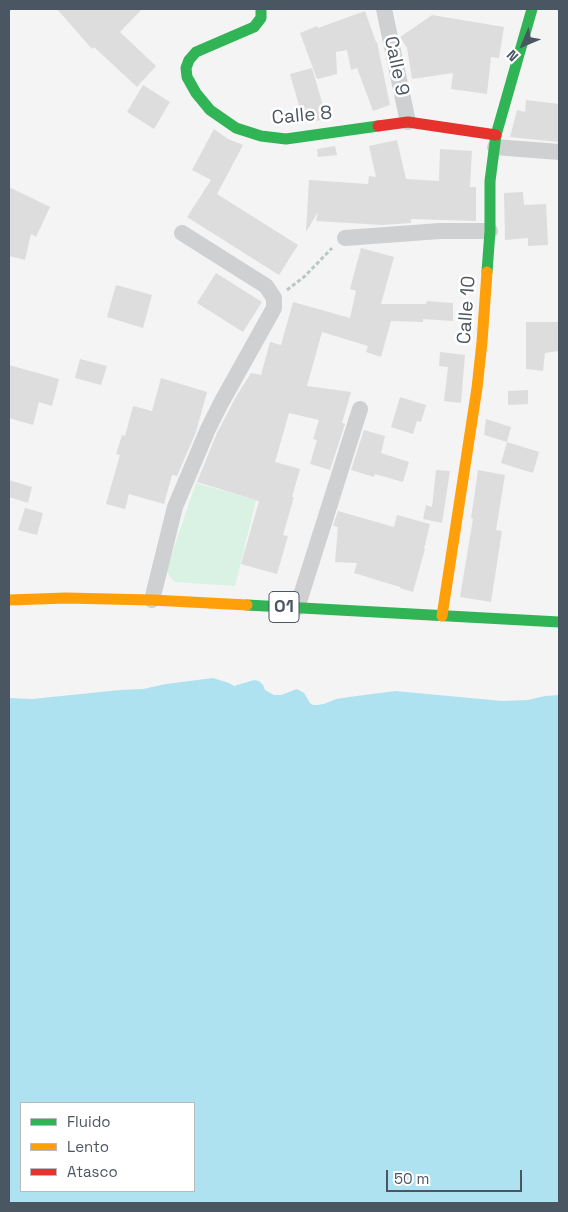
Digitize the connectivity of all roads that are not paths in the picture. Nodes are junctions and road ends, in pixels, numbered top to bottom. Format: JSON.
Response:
{"nodes":[{"id":1,"x":261,"y":9,"type":"edge"},
{"id":2,"x":384,"y":9,"type":"edge"},
{"id":3,"x":532,"y":9,"type":"edge"},
{"id":4,"x":408,"y":122,"type":"junction"},
{"id":5,"x":495,"y":141,"type":"junction"},
{"id":6,"x":559,"y":152,"type":"edge"},
{"id":7,"x":490,"y":231,"type":"junction"},
{"id":8,"x":182,"y":233,"type":"dead end"},
{"id":9,"x":345,"y":238,"type":"road end"},
{"id":10,"x":360,"y":409,"type":"dead end"},
{"id":11,"x":9,"y":600,"type":"edge"},
{"id":12,"x":152,"y":600,"type":"junction"},
{"id":13,"x":297,"y":608,"type":"junction"},
{"id":14,"x":442,"y":616,"type":"junction"},
{"id":15,"x":559,"y":622,"type":"edge"}],
"edges":[{"from":1,"to":4,"type":"main road","name":"Calle 8"},
{"from":2,"to":4,"type":"street","name":"Calle 9"},
{"from":3,"to":5,"type":"main road","name":"Calle 10"},
{"from":4,"to":5,"type":"main road","name":"Calle 8"},
{"from":5,"to":6,"type":"street"},
{"from":5,"to":7,"type":"main road","name":"Calle 10"},
{"from":7,"to":9,"type":"street"},
{"from":7,"to":14,"type":"main road","name":"Calle 10"},
{"from":8,"to":12,"type":"street"},
{"from":10,"to":13,"type":"street"},
{"from":11,"to":12,"type":"main road","number":"01"},
{"from":12,"to":13,"type":"main road","number":"01"},
{"from":13,"to":14,"type":"main road","number":"01"},
{"from":14,"to":15,"type":"main road","number":"01"}]}
